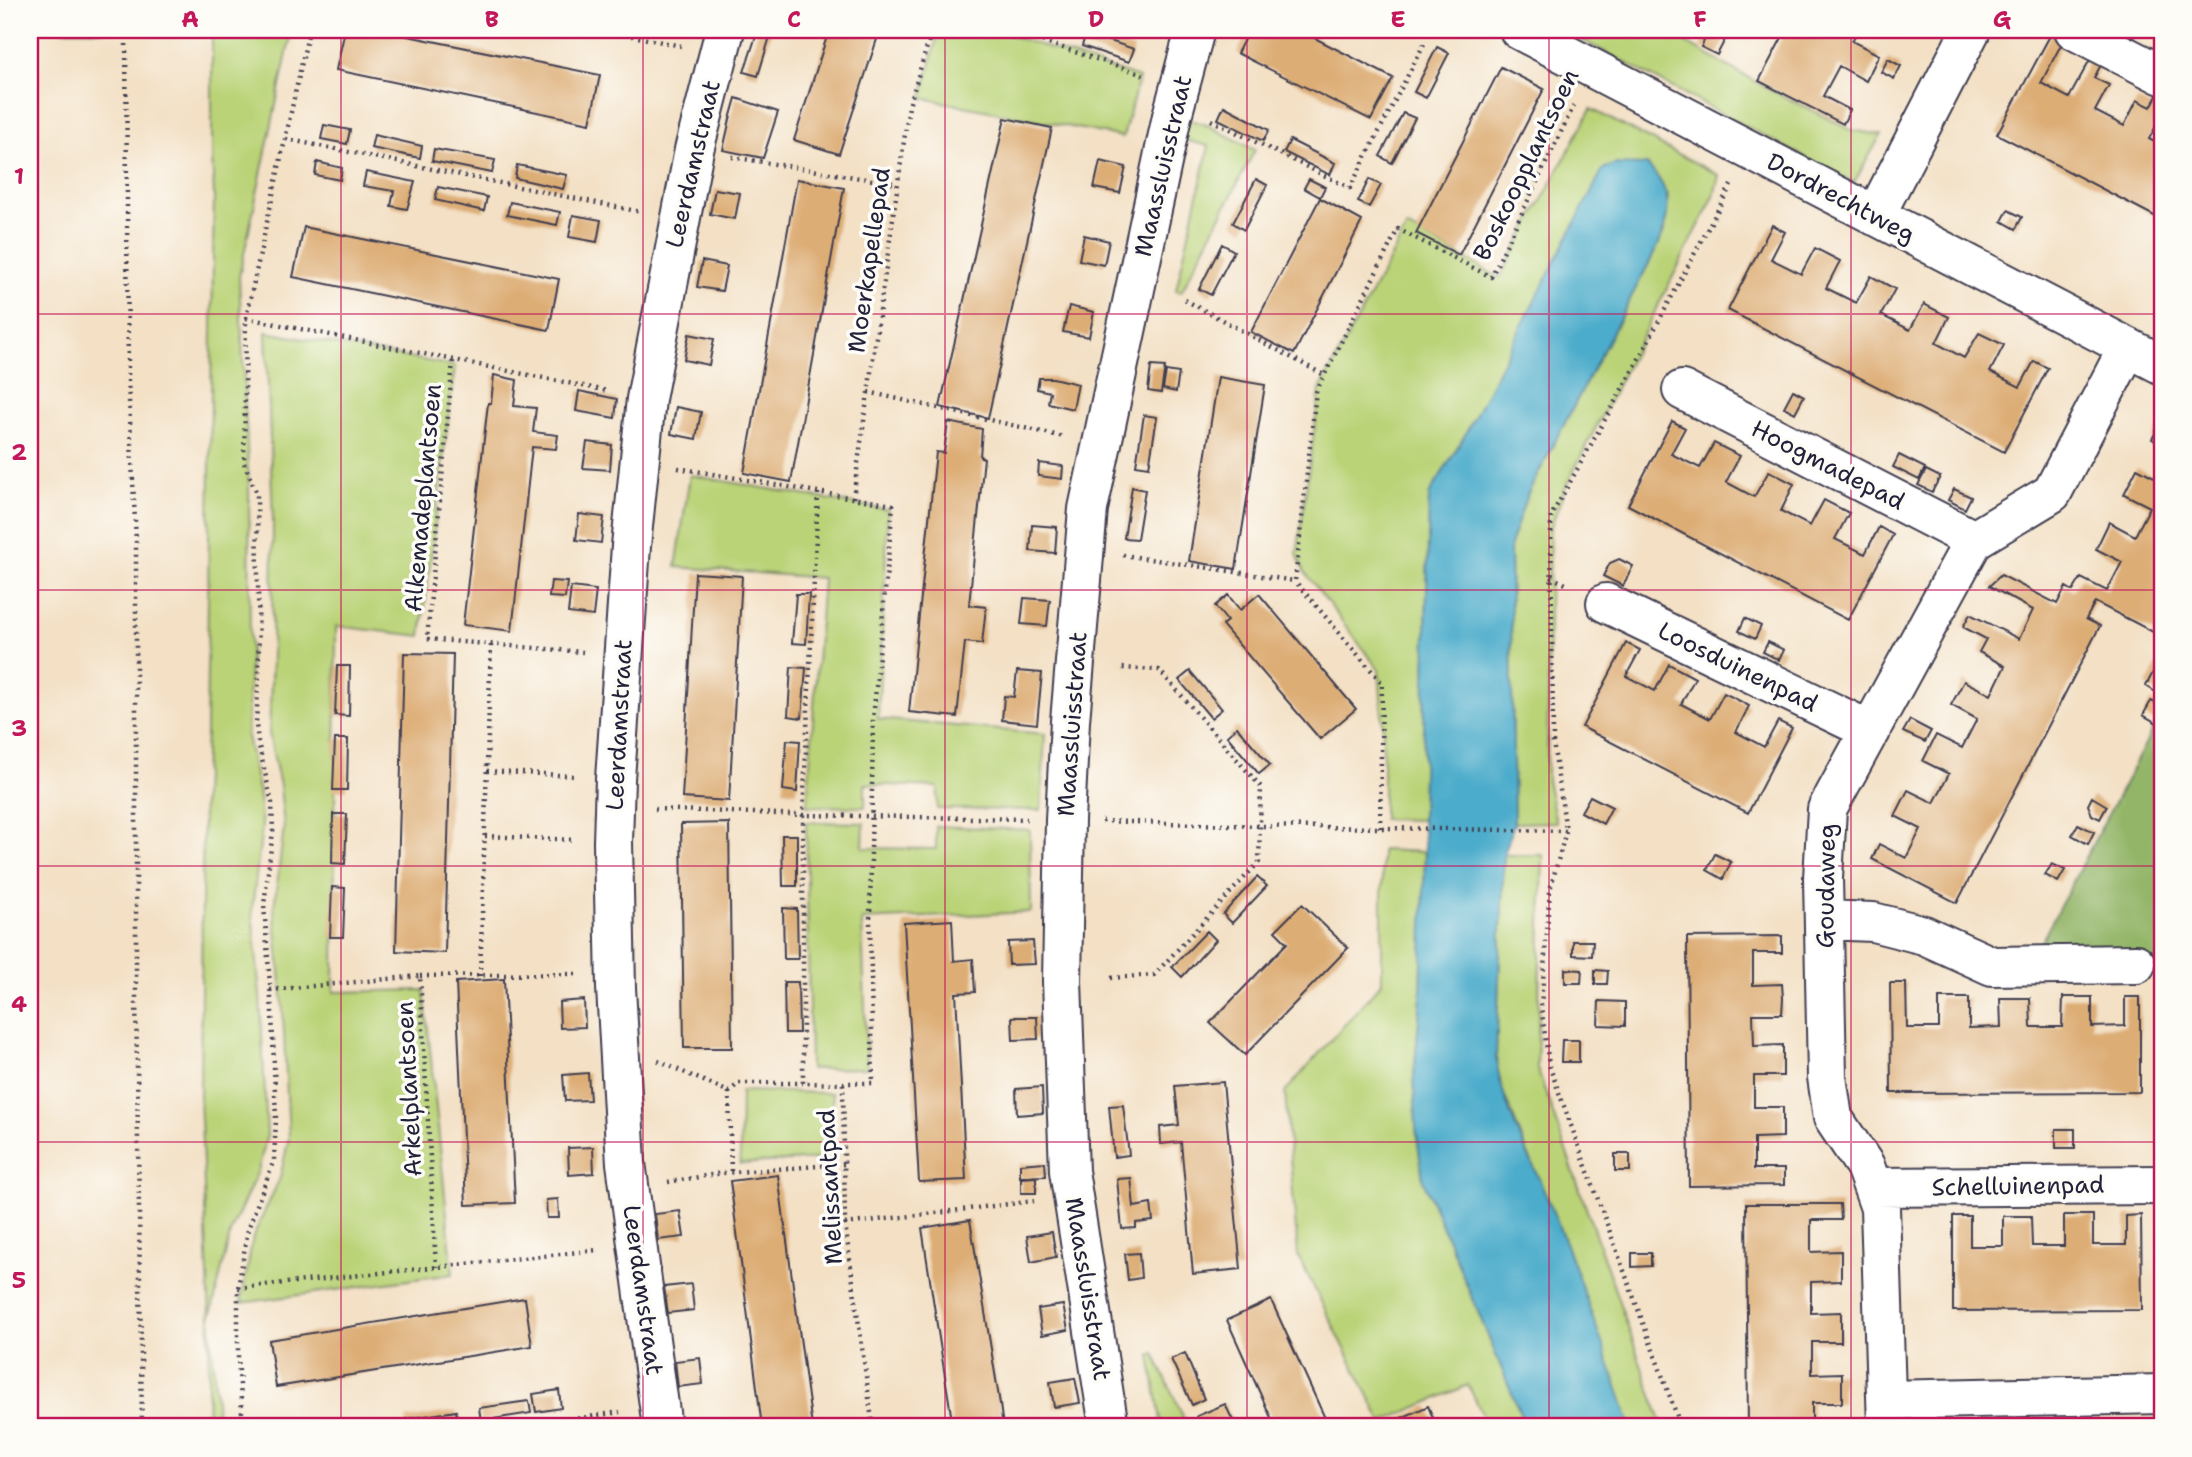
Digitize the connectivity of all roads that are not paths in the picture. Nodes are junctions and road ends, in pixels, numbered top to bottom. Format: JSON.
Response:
{"nodes":[{"id":1,"x":1195,"y":30,"type":"edge"},
{"id":2,"x":1519,"y":30,"type":"edge"},
{"id":3,"x":1971,"y":30,"type":"edge"},
{"id":4,"x":2074,"y":30,"type":"edge"},
{"id":5,"x":722,"y":42,"type":"edge"},
{"id":6,"x":2162,"y":75,"type":"edge"},
{"id":7,"x":1875,"y":216,"type":"junction"},
{"id":8,"x":2128,"y":347,"type":"junction"},
{"id":9,"x":2162,"y":365,"type":"edge"},
{"id":10,"x":1682,"y":390,"type":"dead end"},
{"id":11,"x":1974,"y":540,"type":"junction"},
{"id":12,"x":1606,"y":603,"type":"dead end"},
{"id":13,"x":1871,"y":731,"type":"junction"},
{"id":14,"x":1824,"y":920,"type":"junction"},
{"id":15,"x":2136,"y":964,"type":"dead end"},
{"id":16,"x":2162,"y":1185,"type":"edge"},
{"id":17,"x":1874,"y":1187,"type":"junction"},
{"id":18,"x":2162,"y":1394,"type":"edge"},
{"id":19,"x":1887,"y":1414,"type":"edge"},
{"id":20,"x":661,"y":1417,"type":"edge"},
{"id":21,"x":1109,"y":1427,"type":"edge"}],
"edges":[{"from":1,"to":21,"type":"street","name":"Maassluisstraat"},
{"from":2,"to":7,"type":"street","name":"Dordrechtweg"},
{"from":3,"to":7,"type":"street"},
{"from":4,"to":6,"type":"street"},
{"from":5,"to":20,"type":"street","name":"Leerdamstraat"},
{"from":7,"to":8,"type":"street","name":"Dordrechtweg"},
{"from":8,"to":9,"type":"street","name":"Dordrechtweg"},
{"from":8,"to":11,"type":"street"},
{"from":10,"to":11,"type":"street","name":"Hoogmadepad"},
{"from":11,"to":13,"type":"street","name":"Goudaweg"},
{"from":12,"to":13,"type":"street","name":"Loosduinenpad"},
{"from":13,"to":14,"type":"street","name":"Goudaweg"},
{"from":14,"to":15,"type":"street"},
{"from":14,"to":17,"type":"street","name":"Goudaweg"},
{"from":16,"to":17,"type":"street","name":"Schelluinenpad"},
{"from":17,"to":19,"type":"street","name":"Goudaweg"},
{"from":18,"to":19,"type":"street"}]}
